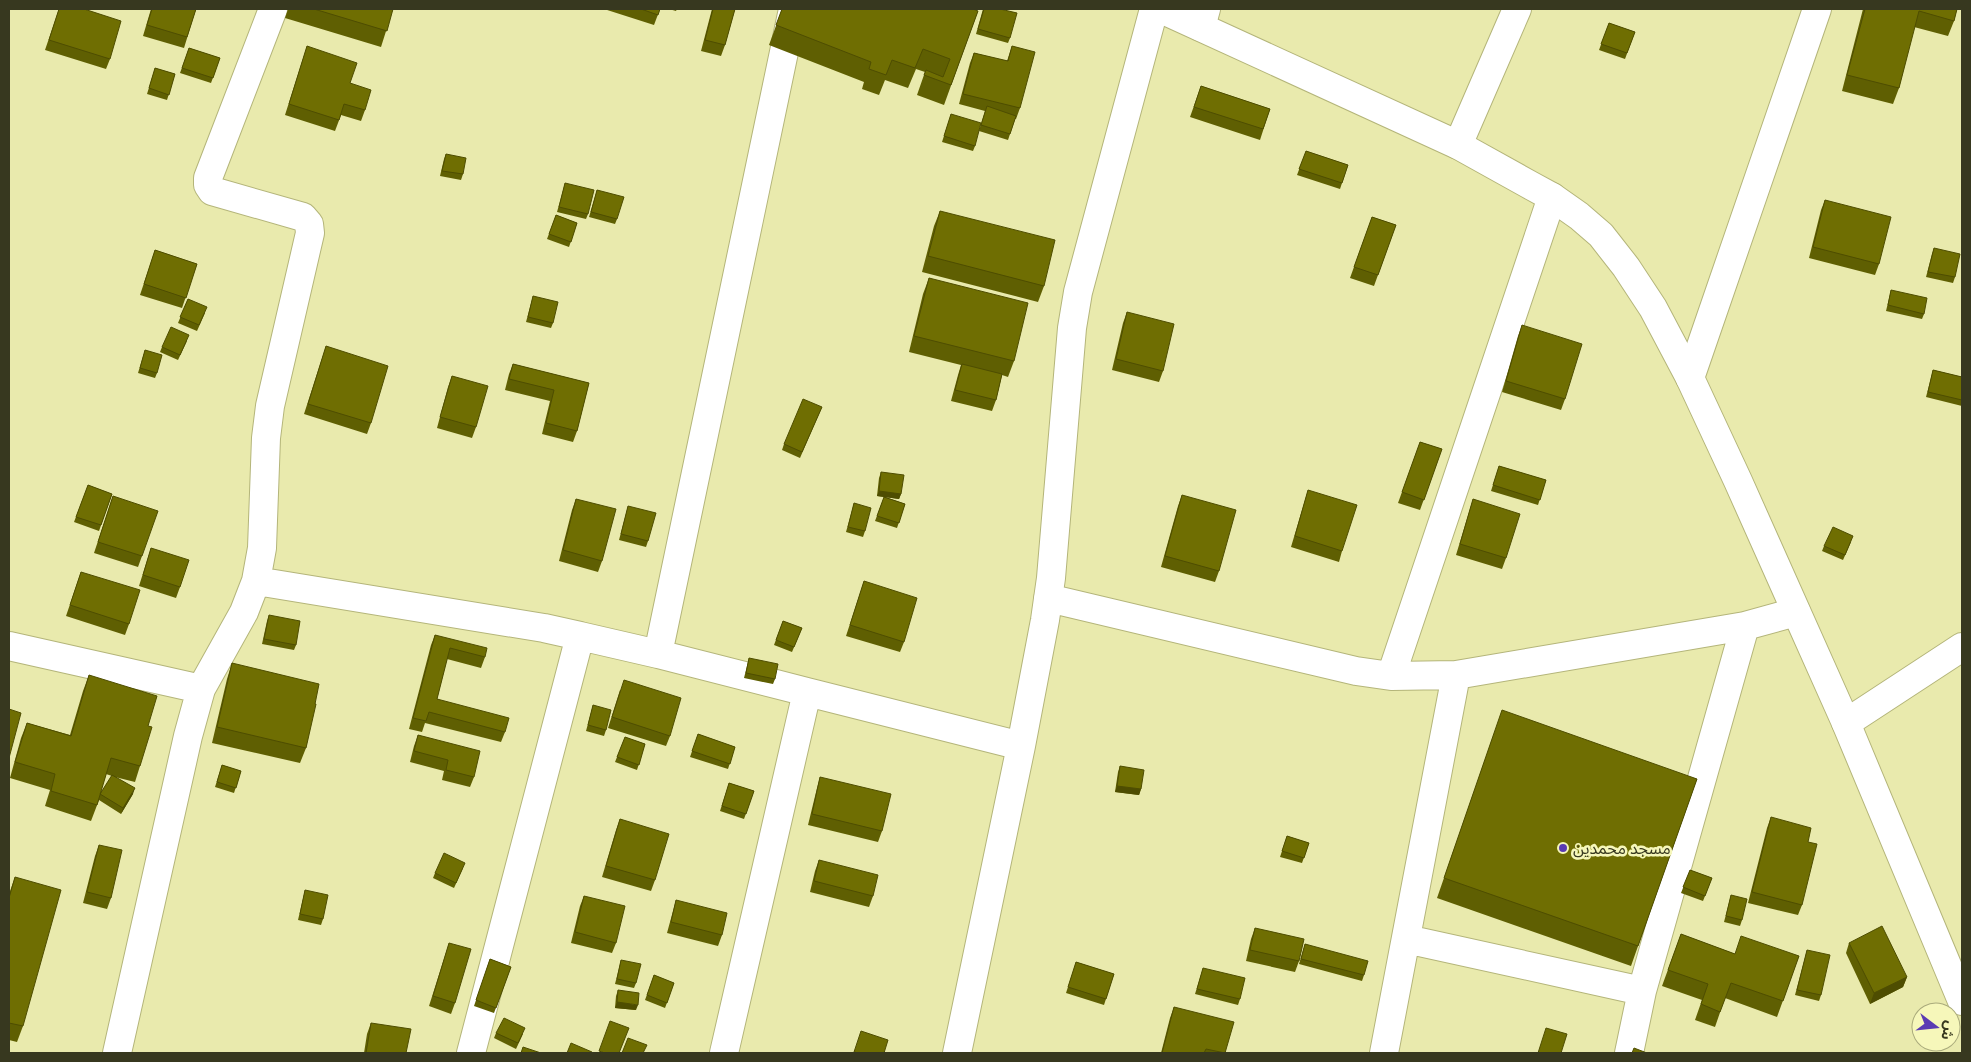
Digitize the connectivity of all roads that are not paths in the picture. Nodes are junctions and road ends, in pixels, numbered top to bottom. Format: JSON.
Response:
{"nodes":[{"id":1,"x":273,"y":9,"type":"edge"},
{"id":2,"x":793,"y":9,"type":"edge"},
{"id":3,"x":1154,"y":9,"type":"edge"},
{"id":4,"x":1161,"y":9,"type":"edge"},
{"id":5,"x":1518,"y":9,"type":"edge"},
{"id":6,"x":1817,"y":9,"type":"edge"},
{"id":7,"x":1204,"y":18,"type":"edge"},
{"id":8,"x":1458,"y":145,"type":"junction"},
{"id":9,"x":1552,"y":197,"type":"junction"},
{"id":10,"x":1690,"y":378,"type":"junction"},
{"id":11,"x":256,"y":581,"type":"junction"},
{"id":12,"x":1048,"y":598,"type":"junction"},
{"id":13,"x":1796,"y":612,"type":"junction"},
{"id":14,"x":1745,"y":626,"type":"junction"},
{"id":15,"x":580,"y":636,"type":"junction"},
{"id":16,"x":9,"y":646,"type":"edge"},
{"id":17,"x":1962,"y":648,"type":"edge"},
{"id":18,"x":658,"y":654,"type":"junction"},
{"id":19,"x":1456,"y":675,"type":"junction"},
{"id":20,"x":1391,"y":676,"type":"junction"},
{"id":21,"x":201,"y":689,"type":"junction"},
{"id":22,"x":807,"y":692,"type":"junction"},
{"id":23,"x":1846,"y":723,"type":"junction"},
{"id":24,"x":1021,"y":746,"type":"junction"},
{"id":25,"x":1406,"y":939,"type":"junction"},
{"id":26,"x":1642,"y":991,"type":"junction"},
{"id":27,"x":1962,"y":1000,"type":"edge"},
{"id":28,"x":117,"y":1053,"type":"edge"},
{"id":29,"x":471,"y":1053,"type":"edge"},
{"id":30,"x":724,"y":1053,"type":"edge"},
{"id":31,"x":956,"y":1053,"type":"edge"},
{"id":32,"x":1384,"y":1053,"type":"edge"},
{"id":33,"x":1629,"y":1053,"type":"edge"}],
"edges":[{"from":1,"to":11,"type":"street"},
{"from":2,"to":18,"type":"street"},
{"from":3,"to":12,"type":"street"},
{"from":4,"to":7,"type":"street"},
{"from":5,"to":8,"type":"street"},
{"from":6,"to":10,"type":"street"},
{"from":7,"to":8,"type":"street"},
{"from":8,"to":9,"type":"street"},
{"from":9,"to":10,"type":"street"},
{"from":9,"to":20,"type":"street"},
{"from":10,"to":13,"type":"street"},
{"from":11,"to":15,"type":"street"},
{"from":11,"to":21,"type":"street"},
{"from":12,"to":20,"type":"street"},
{"from":12,"to":24,"type":"street"},
{"from":13,"to":14,"type":"street"},
{"from":13,"to":23,"type":"street"},
{"from":14,"to":19,"type":"street"},
{"from":14,"to":26,"type":"street"},
{"from":15,"to":18,"type":"street"},
{"from":15,"to":29,"type":"street"},
{"from":16,"to":21,"type":"street"},
{"from":17,"to":23,"type":"street"},
{"from":18,"to":22,"type":"street"},
{"from":19,"to":20,"type":"street"},
{"from":19,"to":25,"type":"street"},
{"from":21,"to":28,"type":"street"},
{"from":22,"to":24,"type":"street"},
{"from":22,"to":30,"type":"street"},
{"from":23,"to":27,"type":"street"},
{"from":24,"to":31,"type":"street"},
{"from":25,"to":26,"type":"street"},
{"from":25,"to":32,"type":"street"},
{"from":26,"to":33,"type":"street"}]}
